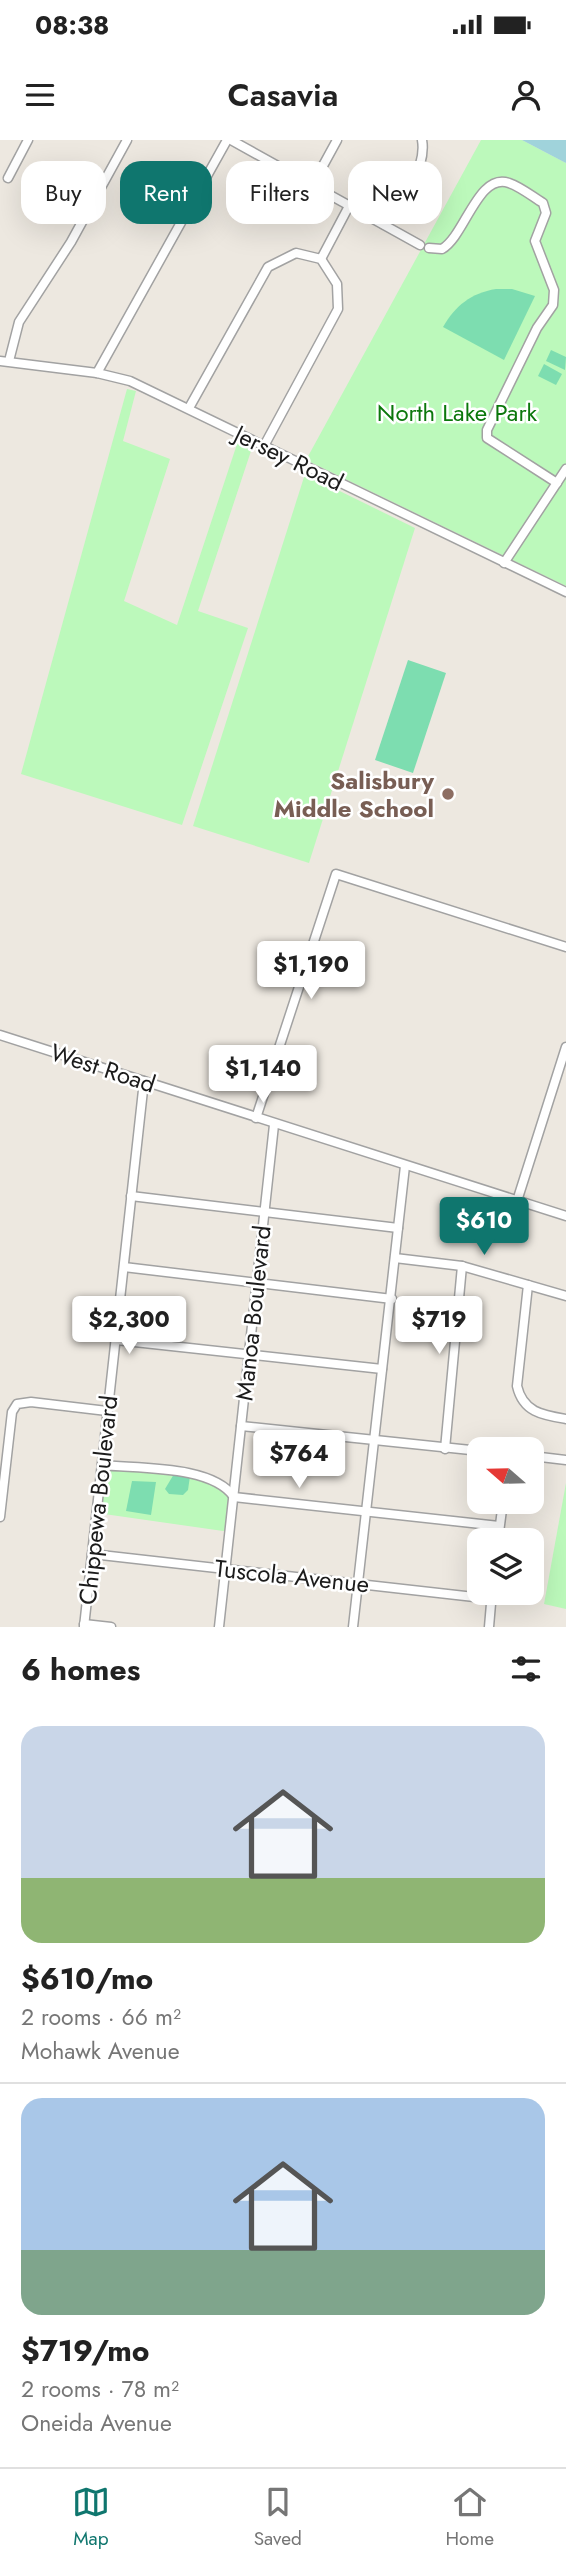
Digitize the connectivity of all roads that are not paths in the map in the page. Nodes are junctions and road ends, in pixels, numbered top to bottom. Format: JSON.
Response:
{"nodes":[{"id":1,"x":28,"y":140,"type":"edge"},
{"id":2,"x":127,"y":140,"type":"edge"},
{"id":3,"x":229,"y":140,"type":"edge"},
{"id":4,"x":337,"y":140,"type":"edge"},
{"id":5,"x":422,"y":140,"type":"edge"},
{"id":6,"x":269,"y":161,"type":"edge"},
{"id":7,"x":326,"y":161,"type":"edge"},
{"id":8,"x":421,"y":161,"type":"edge"},
{"id":9,"x":8,"y":178,"type":"dead end"},
{"id":10,"x":348,"y":208,"type":"edge"},
{"id":11,"x":383,"y":224,"type":"edge"},
{"id":12,"x":321,"y":259,"type":"junction"},
{"id":13,"x":4,"y":361,"type":"edge"},
{"id":14,"x":97,"y":373,"type":"junction"},
{"id":15,"x":189,"y":408,"type":"junction"},
{"id":16,"x":264,"y":446,"type":"junction"},
{"id":17,"x":566,"y":469,"type":"edge"},
{"id":18,"x":556,"y":483,"type":"junction"},
{"id":19,"x":505,"y":563,"type":"junction"},
{"id":20,"x":566,"y":592,"type":"edge"},
{"id":21,"x":566,"y":947,"type":"edge"},
{"id":22,"x":0,"y":1035,"type":"edge"},
{"id":23,"x":566,"y":1047,"type":"edge"},
{"id":24,"x":144,"y":1081,"type":"junction"},
{"id":25,"x":256,"y":1118,"type":"junction"},
{"id":26,"x":274,"y":1125,"type":"junction"},
{"id":27,"x":405,"y":1166,"type":"junction"},
{"id":28,"x":131,"y":1196,"type":"junction"},
{"id":29,"x":517,"y":1200,"type":"junction"},
{"id":30,"x":264,"y":1211,"type":"junction"},
{"id":31,"x":566,"y":1216,"type":"edge"},
{"id":32,"x":398,"y":1228,"type":"junction"},
{"id":33,"x":395,"y":1258,"type":"junction"},
{"id":34,"x":462,"y":1266,"type":"junction"},
{"id":35,"x":124,"y":1267,"type":"junction"},
{"id":36,"x":257,"y":1284,"type":"junction"},
{"id":37,"x":528,"y":1286,"type":"junction"},
{"id":38,"x":566,"y":1296,"type":"edge"},
{"id":39,"x":392,"y":1299,"type":"junction"},
{"id":40,"x":116,"y":1340,"type":"junction"},
{"id":41,"x":250,"y":1354,"type":"junction"},
{"id":42,"x":382,"y":1369,"type":"junction"},
{"id":43,"x":107,"y":1411,"type":"junction"},
{"id":44,"x":566,"y":1419,"type":"edge"},
{"id":45,"x":241,"y":1426,"type":"junction"},
{"id":46,"x":373,"y":1440,"type":"junction"},
{"id":47,"x":445,"y":1449,"type":"junction"},
{"id":48,"x":467,"y":1450,"type":"edge"},
{"id":49,"x":544,"y":1457,"type":"edge"},
{"id":50,"x":566,"y":1460,"type":"edge"},
{"id":51,"x":102,"y":1465,"type":"junction"},
{"id":52,"x":234,"y":1497,"type":"junction"},
{"id":53,"x":365,"y":1512,"type":"junction"},
{"id":54,"x":501,"y":1514,"type":"edge"},
{"id":55,"x":0,"y":1517,"type":"edge"},
{"id":56,"x":499,"y":1526,"type":"joint"},
{"id":57,"x":92,"y":1554,"type":"junction"},
{"id":58,"x":226,"y":1569,"type":"junction"},
{"id":59,"x":359,"y":1583,"type":"junction"},
{"id":60,"x":467,"y":1594,"type":"edge"},
{"id":61,"x":491,"y":1605,"type":"edge"},
{"id":62,"x":84,"y":1625,"type":"edge"},
{"id":63,"x":111,"y":1627,"type":"edge"},
{"id":64,"x":219,"y":1627,"type":"edge"},
{"id":65,"x":353,"y":1627,"type":"edge"},
{"id":66,"x":489,"y":1627,"type":"edge"}],
"edges":[{"from":1,"to":9,"type":"street"},
{"from":2,"to":13,"type":"street"},
{"from":3,"to":6,"type":"street"},
{"from":3,"to":14,"type":"street"},
{"from":4,"to":7,"type":"street"},
{"from":5,"to":8,"type":"street"},
{"from":10,"to":12,"type":"street"},
{"from":11,"to":18,"type":"street"},
{"from":12,"to":15,"type":"street"},
{"from":12,"to":16,"type":"street"},
{"from":13,"to":14,"type":"street","name":"Jersey Road"},
{"from":14,"to":15,"type":"street","name":"Jersey Road"},
{"from":15,"to":16,"type":"street","name":"Jersey Road"},
{"from":16,"to":19,"type":"street","name":"Jersey Road"},
{"from":17,"to":18,"type":"street"},
{"from":18,"to":19,"type":"street"},
{"from":19,"to":20,"type":"street","name":"Jersey Road"},
{"from":21,"to":25,"type":"street"},
{"from":22,"to":24,"type":"street","name":"West Road"},
{"from":23,"to":29,"type":"street"},
{"from":24,"to":25,"type":"street","name":"West Road"},
{"from":24,"to":28,"type":"street","name":"Chippewa Boulevard"},
{"from":25,"to":26,"type":"street","name":"West Road"},
{"from":26,"to":27,"type":"street","name":"West Road"},
{"from":26,"to":30,"type":"street","name":"Manoa Boulevard"},
{"from":27,"to":29,"type":"street","name":"West Road"},
{"from":27,"to":32,"type":"street"},
{"from":28,"to":30,"type":"street"},
{"from":28,"to":35,"type":"street","name":"Chippewa Boulevard"},
{"from":29,"to":31,"type":"street","name":"West Road"},
{"from":30,"to":32,"type":"street"},
{"from":30,"to":36,"type":"street","name":"Manoa Boulevard"},
{"from":32,"to":33,"type":"street"},
{"from":33,"to":34,"type":"street"},
{"from":33,"to":39,"type":"street"},
{"from":34,"to":37,"type":"street"},
{"from":34,"to":47,"type":"street"},
{"from":35,"to":36,"type":"street"},
{"from":35,"to":40,"type":"street","name":"Chippewa Boulevard"},
{"from":36,"to":39,"type":"street"},
{"from":36,"to":41,"type":"street","name":"Manoa Boulevard"},
{"from":37,"to":38,"type":"street"},
{"from":37,"to":44,"type":"street"},
{"from":39,"to":42,"type":"street"},
{"from":40,"to":41,"type":"street"},
{"from":40,"to":43,"type":"street","name":"Chippewa Boulevard"},
{"from":41,"to":42,"type":"street"},
{"from":41,"to":45,"type":"street","name":"Manoa Boulevard"},
{"from":42,"to":46,"type":"street"},
{"from":43,"to":51,"type":"street","name":"Chippewa Boulevard"},
{"from":43,"to":55,"type":"street"},
{"from":45,"to":46,"type":"street"},
{"from":45,"to":52,"type":"street","name":"Manoa Boulevard"},
{"from":46,"to":47,"type":"street"},
{"from":46,"to":53,"type":"street"},
{"from":47,"to":48,"type":"street"},
{"from":49,"to":50,"type":"street"},
{"from":51,"to":52,"type":"street"},
{"from":51,"to":57,"type":"street","name":"Chippewa Boulevard"},
{"from":52,"to":53,"type":"street"},
{"from":52,"to":58,"type":"street","name":"Manoa Boulevard"},
{"from":53,"to":56,"type":"street"},
{"from":53,"to":59,"type":"street"},
{"from":54,"to":56,"type":"street"},
{"from":57,"to":58,"type":"street","name":"Tuscola Avenue"},
{"from":57,"to":62,"type":"street","name":"Chippewa Boulevard"},
{"from":58,"to":59,"type":"street","name":"Tuscola Avenue"},
{"from":58,"to":64,"type":"street","name":"Manoa Boulevard"},
{"from":59,"to":60,"type":"street","name":"Tuscola Avenue"},
{"from":59,"to":65,"type":"street"},
{"from":61,"to":66,"type":"street"},
{"from":62,"to":63,"type":"street"}]}
